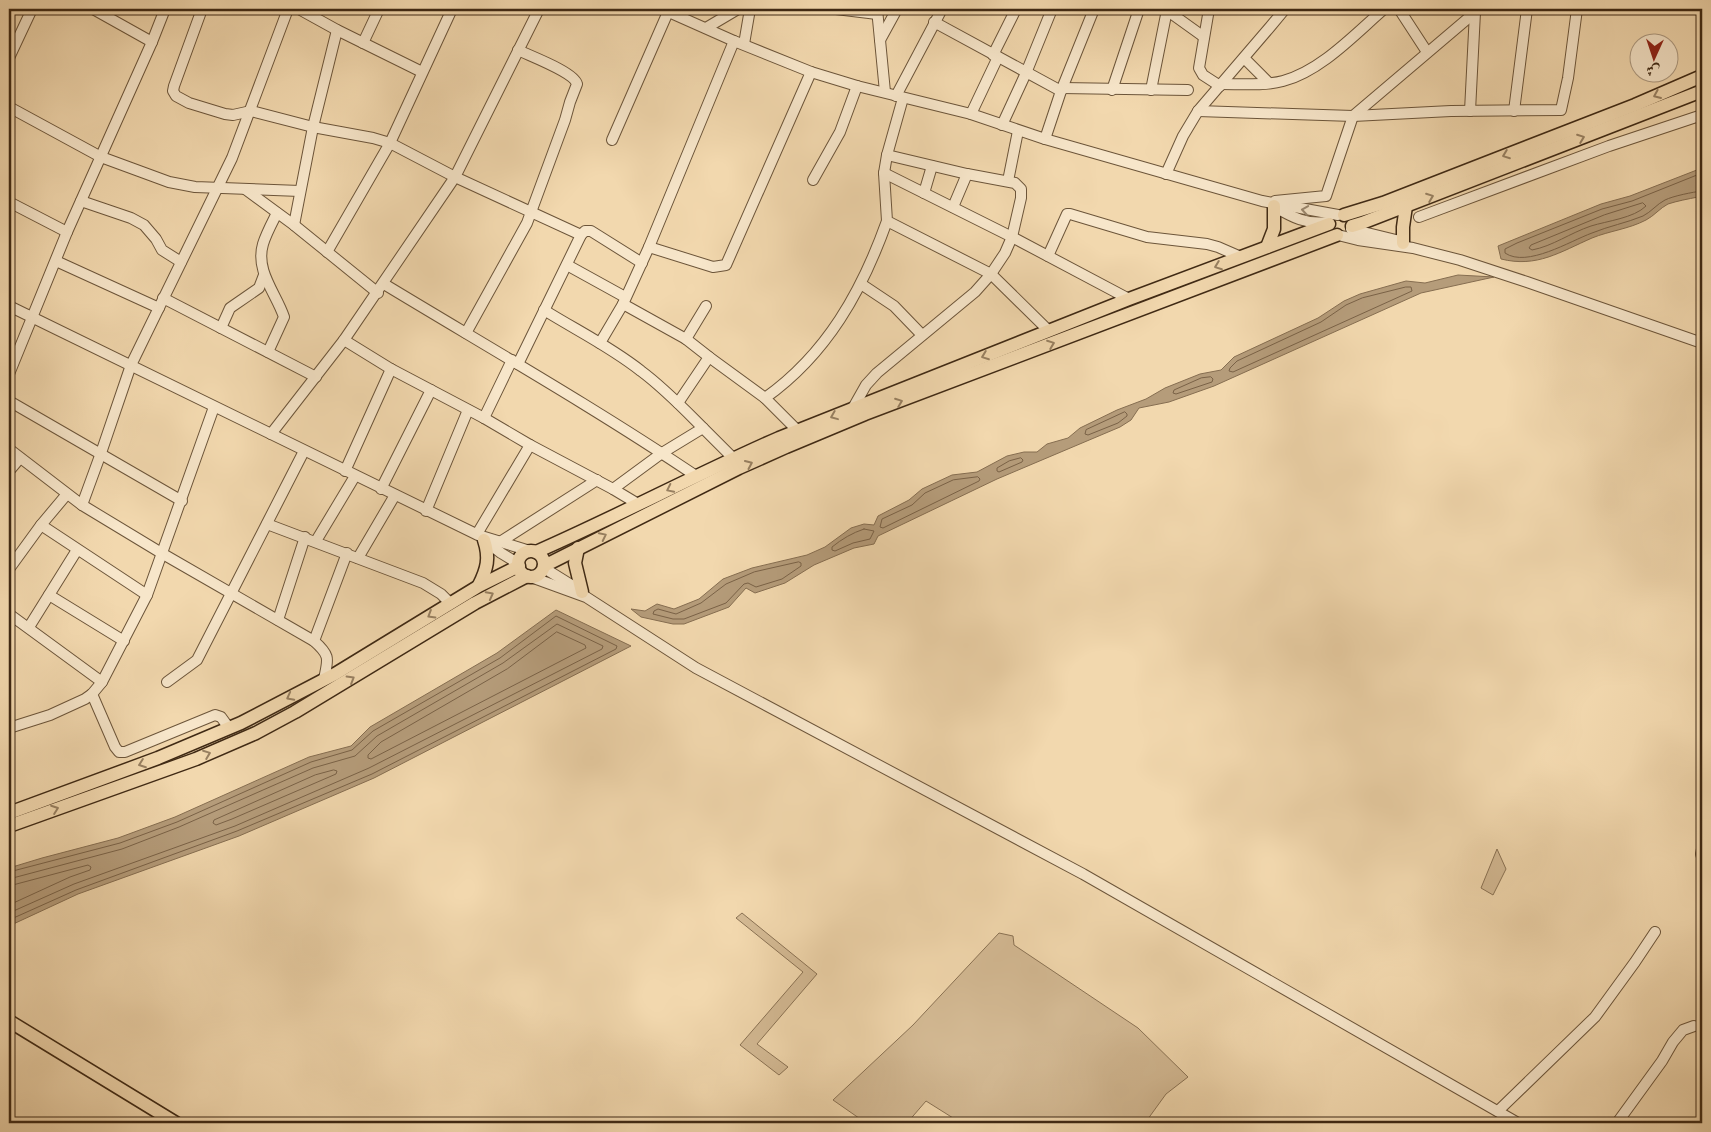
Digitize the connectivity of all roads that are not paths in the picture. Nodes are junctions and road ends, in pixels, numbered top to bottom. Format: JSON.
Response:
{"nodes":[{"id":1,"x":32,"y":9,"type":"edge"},
{"id":2,"x":93,"y":9,"type":"edge"},
{"id":3,"x":165,"y":9,"type":"edge"},
{"id":4,"x":202,"y":9,"type":"edge"},
{"id":5,"x":288,"y":9,"type":"edge"},
{"id":6,"x":300,"y":9,"type":"edge"},
{"id":7,"x":379,"y":9,"type":"edge"},
{"id":8,"x":452,"y":9,"type":"edge"},
{"id":9,"x":539,"y":9,"type":"edge"},
{"id":10,"x":738,"y":9,"type":"edge"},
{"id":11,"x":750,"y":9,"type":"edge"},
{"id":12,"x":836,"y":9,"type":"edge"},
{"id":13,"x":897,"y":9,"type":"edge"},
{"id":14,"x":942,"y":9,"type":"edge"},
{"id":15,"x":1016,"y":9,"type":"edge"},
{"id":16,"x":1052,"y":9,"type":"edge"},
{"id":17,"x":1094,"y":9,"type":"edge"},
{"id":18,"x":1138,"y":9,"type":"edge"},
{"id":19,"x":1166,"y":9,"type":"edge"},
{"id":20,"x":1210,"y":9,"type":"edge"},
{"id":21,"x":1285,"y":9,"type":"edge"},
{"id":22,"x":1384,"y":9,"type":"edge"},
{"id":23,"x":1399,"y":9,"type":"edge"},
{"id":24,"x":1527,"y":9,"type":"edge"},
{"id":25,"x":1577,"y":9,"type":"edge"},
{"id":26,"x":665,"y":10,"type":"edge"},
{"id":27,"x":1477,"y":10,"type":"edge"},
{"id":28,"x":877,"y":11,"type":"edge"},
{"id":29,"x":934,"y":22,"type":"junction"},
{"id":30,"x":706,"y":28,"type":"junction"},
{"id":31,"x":336,"y":30,"type":"junction"},
{"id":32,"x":1204,"y":36,"type":"junction"},
{"id":33,"x":880,"y":40,"type":"junction"},
{"id":34,"x":152,"y":42,"type":"junction"},
{"id":35,"x":739,"y":42,"type":"junction"},
{"id":36,"x":364,"y":43,"type":"junction"},
{"id":37,"x":518,"y":50,"type":"junction"},
{"id":38,"x":1427,"y":52,"type":"junction"},
{"id":39,"x":995,"y":56,"type":"junction"},
{"id":40,"x":9,"y":58,"type":"edge"},
{"id":41,"x":1244,"y":58,"type":"junction"},
{"id":42,"x":422,"y":72,"type":"junction"},
{"id":43,"x":812,"y":72,"type":"junction"},
{"id":44,"x":1026,"y":73,"type":"junction"},
{"id":45,"x":1702,"y":76,"type":"edge"},
{"id":46,"x":1269,"y":83,"type":"junction"},
{"id":47,"x":1220,"y":85,"type":"junction"},
{"id":48,"x":857,"y":86,"type":"junction"},
{"id":49,"x":1062,"y":90,"type":"junction"},
{"id":50,"x":1112,"y":90,"type":"junction"},
{"id":51,"x":1151,"y":90,"type":"junction"},
{"id":52,"x":1188,"y":90,"type":"dead end"},
{"id":53,"x":1702,"y":90,"type":"edge"},
{"id":54,"x":885,"y":92,"type":"junction"},
{"id":55,"x":899,"y":97,"type":"junction"},
{"id":56,"x":9,"y":107,"type":"edge"},
{"id":57,"x":251,"y":111,"type":"junction"},
{"id":58,"x":1198,"y":111,"type":"junction"},
{"id":59,"x":1470,"y":111,"type":"junction"},
{"id":60,"x":1514,"y":111,"type":"junction"},
{"id":61,"x":971,"y":114,"type":"junction"},
{"id":62,"x":1702,"y":115,"type":"edge"},
{"id":63,"x":1352,"y":116,"type":"junction"},
{"id":64,"x":1002,"y":125,"type":"junction"},
{"id":65,"x":313,"y":127,"type":"junction"},
{"id":66,"x":1018,"y":131,"type":"junction"},
{"id":67,"x":1045,"y":138,"type":"junction"},
{"id":68,"x":612,"y":140,"type":"dead end"},
{"id":69,"x":390,"y":143,"type":"junction"},
{"id":70,"x":887,"y":155,"type":"junction"},
{"id":71,"x":101,"y":157,"type":"junction"},
{"id":72,"x":932,"y":166,"type":"junction"},
{"id":73,"x":884,"y":173,"type":"junction"},
{"id":74,"x":967,"y":174,"type":"junction"},
{"id":75,"x":1166,"y":174,"type":"junction"},
{"id":76,"x":454,"y":177,"type":"junction"},
{"id":77,"x":813,"y":180,"type":"dead end"},
{"id":78,"x":1008,"y":181,"type":"junction"},
{"id":79,"x":216,"y":188,"type":"junction"},
{"id":80,"x":244,"y":189,"type":"junction"},
{"id":81,"x":300,"y":191,"type":"junction"},
{"id":82,"x":924,"y":192,"type":"junction"},
{"id":83,"x":81,"y":201,"type":"junction"},
{"id":84,"x":9,"y":202,"type":"edge"},
{"id":85,"x":1270,"y":204,"type":"junction"},
{"id":86,"x":1406,"y":206,"type":"junction"},
{"id":87,"x":953,"y":207,"type":"junction"},
{"id":88,"x":277,"y":213,"type":"junction"},
{"id":89,"x":531,"y":213,"type":"junction"},
{"id":90,"x":1419,"y":217,"type":"dead end"},
{"id":91,"x":1335,"y":219,"type":"junction"},
{"id":92,"x":887,"y":221,"type":"junction"},
{"id":93,"x":294,"y":225,"type":"junction"},
{"id":94,"x":1345,"y":231,"type":"junction"},
{"id":95,"x":67,"y":232,"type":"junction"},
{"id":96,"x":581,"y":235,"type":"junction"},
{"id":97,"x":1012,"y":237,"type":"junction"},
{"id":98,"x":1408,"y":246,"type":"junction"},
{"id":99,"x":1267,"y":247,"type":"junction"},
{"id":100,"x":649,"y":248,"type":"junction"},
{"id":101,"x":326,"y":252,"type":"junction"},
{"id":102,"x":1048,"y":256,"type":"junction"},
{"id":103,"x":1241,"y":257,"type":"junction"},
{"id":104,"x":56,"y":261,"type":"junction"},
{"id":105,"x":181,"y":262,"type":"junction"},
{"id":106,"x":642,"y":263,"type":"junction"},
{"id":107,"x":567,"y":265,"type":"junction"},
{"id":108,"x":991,"y":274,"type":"junction"},
{"id":109,"x":264,"y":275,"type":"junction"},
{"id":110,"x":861,"y":284,"type":"junction"},
{"id":111,"x":381,"y":288,"type":"junction"},
{"id":112,"x":163,"y":298,"type":"junction"},
{"id":113,"x":1129,"y":300,"type":"junction"},
{"id":114,"x":624,"y":301,"type":"junction"},
{"id":115,"x":9,"y":306,"type":"edge"},
{"id":116,"x":706,"y":306,"type":"dead end"},
{"id":117,"x":158,"y":308,"type":"junction"},
{"id":118,"x":544,"y":310,"type":"junction"},
{"id":119,"x":33,"y":319,"type":"junction"},
{"id":120,"x":221,"y":328,"type":"junction"},
{"id":121,"x":1049,"y":331,"type":"junction"},
{"id":122,"x":466,"y":334,"type":"junction"},
{"id":123,"x":922,"y":335,"type":"junction"},
{"id":124,"x":686,"y":339,"type":"junction"},
{"id":125,"x":344,"y":340,"type":"junction"},
{"id":126,"x":600,"y":343,"type":"junction"},
{"id":127,"x":1702,"y":343,"type":"edge"},
{"id":128,"x":268,"y":352,"type":"junction"},
{"id":129,"x":709,"y":356,"type":"junction"},
{"id":130,"x":515,"y":362,"type":"junction"},
{"id":131,"x":131,"y":365,"type":"junction"},
{"id":132,"x":391,"y":369,"type":"junction"},
{"id":133,"x":9,"y":374,"type":"edge"},
{"id":134,"x":316,"y":377,"type":"junction"},
{"id":135,"x":431,"y":390,"type":"junction"},
{"id":136,"x":765,"y":398,"type":"junction"},
{"id":137,"x":9,"y":401,"type":"edge"},
{"id":138,"x":678,"y":403,"type":"junction"},
{"id":139,"x":214,"y":407,"type":"junction"},
{"id":140,"x":853,"y":408,"type":"junction"},
{"id":141,"x":468,"y":410,"type":"junction"},
{"id":142,"x":484,"y":418,"type":"junction"},
{"id":143,"x":703,"y":428,"type":"junction"},
{"id":144,"x":798,"y":430,"type":"junction"},
{"id":145,"x":271,"y":434,"type":"junction"},
{"id":146,"x":530,"y":444,"type":"junction"},
{"id":147,"x":9,"y":450,"type":"edge"},
{"id":148,"x":304,"y":451,"type":"junction"},
{"id":149,"x":101,"y":453,"type":"junction"},
{"id":150,"x":662,"y":453,"type":"junction"},
{"id":151,"x":20,"y":458,"type":"junction"},
{"id":152,"x":733,"y":458,"type":"junction"},
{"id":153,"x":9,"y":471,"type":"edge"},
{"id":154,"x":345,"y":471,"type":"junction"},
{"id":155,"x":355,"y":476,"type":"junction"},
{"id":156,"x":696,"y":476,"type":"junction"},
{"id":157,"x":597,"y":480,"type":"junction"},
{"id":158,"x":381,"y":489,"type":"junction"},
{"id":159,"x":613,"y":489,"type":"junction"},
{"id":160,"x":67,"y":494,"type":"junction"},
{"id":161,"x":395,"y":495,"type":"junction"},
{"id":162,"x":182,"y":501,"type":"junction"},
{"id":163,"x":82,"y":504,"type":"junction"},
{"id":164,"x":638,"y":504,"type":"junction"},
{"id":165,"x":426,"y":510,"type":"junction"},
{"id":166,"x":267,"y":524,"type":"junction"},
{"id":167,"x":41,"y":525,"type":"junction"},
{"id":168,"x":305,"y":537,"type":"junction"},
{"id":169,"x":480,"y":537,"type":"junction"},
{"id":170,"x":316,"y":541,"type":"junction"},
{"id":171,"x":500,"y":542,"type":"junction"},
{"id":172,"x":578,"y":548,"type":"junction"},
{"id":173,"x":77,"y":550,"type":"junction"},
{"id":174,"x":533,"y":551,"type":"junction"},
{"id":175,"x":347,"y":553,"type":"junction"},
{"id":176,"x":162,"y":554,"type":"junction"},
{"id":177,"x":358,"y":558,"type":"junction"},
{"id":178,"x":544,"y":567,"type":"junction"},
{"id":179,"x":9,"y":569,"type":"edge"},
{"id":180,"x":524,"y":570,"type":"junction"},
{"id":181,"x":479,"y":586,"type":"junction"},
{"id":182,"x":230,"y":593,"type":"junction"},
{"id":183,"x":584,"y":594,"type":"junction"},
{"id":184,"x":49,"y":595,"type":"junction"},
{"id":185,"x":147,"y":595,"type":"junction"},
{"id":186,"x":450,"y":603,"type":"junction"},
{"id":187,"x":9,"y":616,"type":"edge"},
{"id":188,"x":278,"y":620,"type":"junction"},
{"id":189,"x":29,"y":627,"type":"junction"},
{"id":190,"x":124,"y":641,"type":"junction"},
{"id":191,"x":314,"y":641,"type":"junction"},
{"id":192,"x":324,"y":679,"type":"junction"},
{"id":193,"x":102,"y":682,"type":"junction"},
{"id":194,"x":167,"y":682,"type":"dead end"},
{"id":195,"x":92,"y":694,"type":"junction"},
{"id":196,"x":9,"y":728,"type":"edge"},
{"id":197,"x":229,"y":728,"type":"junction"},
{"id":198,"x":9,"y":813,"type":"edge"},
{"id":199,"x":9,"y":826,"type":"edge"},
{"id":200,"x":1702,"y":849,"type":"edge"},
{"id":201,"x":1702,"y":857,"type":"edge"},
{"id":202,"x":1654,"y":932,"type":"dead end"},
{"id":203,"x":9,"y":1020,"type":"edge"},
{"id":204,"x":1694,"y":1026,"type":"dead end"},
{"id":205,"x":1498,"y":1111,"type":"junction"},
{"id":206,"x":176,"y":1123,"type":"edge"},
{"id":207,"x":1518,"y":1123,"type":"edge"},
{"id":208,"x":1617,"y":1123,"type":"edge"}],
"edges":[{"from":1,"to":40,"type":"street"},
{"from":2,"to":34,"type":"street"},
{"from":3,"to":34,"type":"street"},
{"from":4,"to":57,"type":"street"},
{"from":5,"to":57,"type":"street"},
{"from":6,"to":31,"type":"street"},
{"from":7,"to":36,"type":"street"},
{"from":8,"to":42,"type":"street"},
{"from":9,"to":37,"type":"street"},
{"from":10,"to":30,"type":"street"},
{"from":11,"to":35,"type":"street"},
{"from":12,"to":28,"type":"street"},
{"from":13,"to":33,"type":"street"},
{"from":14,"to":29,"type":"street"},
{"from":15,"to":39,"type":"street"},
{"from":16,"to":44,"type":"street"},
{"from":17,"to":49,"type":"street"},
{"from":18,"to":50,"type":"street"},
{"from":19,"to":32,"type":"street"},
{"from":19,"to":51,"type":"street"},
{"from":20,"to":32,"type":"street"},
{"from":21,"to":41,"type":"street"},
{"from":22,"to":46,"type":"street"},
{"from":23,"to":38,"type":"street"},
{"from":24,"to":60,"type":"street"},
{"from":25,"to":60,"type":"street"},
{"from":26,"to":30,"type":"street"},
{"from":26,"to":68,"type":"street"},
{"from":27,"to":38,"type":"street"},
{"from":27,"to":59,"type":"street"},
{"from":28,"to":33,"type":"street"},
{"from":29,"to":39,"type":"street"},
{"from":29,"to":55,"type":"street"},
{"from":30,"to":35,"type":"street"},
{"from":31,"to":36,"type":"street"},
{"from":31,"to":65,"type":"street"},
{"from":32,"to":47,"type":"street"},
{"from":33,"to":54,"type":"street"},
{"from":34,"to":71,"type":"street"},
{"from":35,"to":43,"type":"street"},
{"from":35,"to":100,"type":"street"},
{"from":36,"to":42,"type":"street"},
{"from":37,"to":76,"type":"street"},
{"from":37,"to":89,"type":"street"},
{"from":38,"to":63,"type":"street"},
{"from":39,"to":44,"type":"street"},
{"from":39,"to":61,"type":"street"},
{"from":41,"to":46,"type":"street"},
{"from":41,"to":47,"type":"street"},
{"from":42,"to":69,"type":"street"},
{"from":43,"to":48,"type":"street"},
{"from":43,"to":100,"type":"street"},
{"from":44,"to":49,"type":"street"},
{"from":44,"to":64,"type":"street"},
{"from":45,"to":91,"type":"main road","one_way":true},
{"from":46,"to":47,"type":"street"},
{"from":47,"to":58,"type":"street"},
{"from":48,"to":54,"type":"street"},
{"from":48,"to":77,"type":"street"},
{"from":49,"to":50,"type":"street"},
{"from":49,"to":67,"type":"street"},
{"from":50,"to":51,"type":"street"},
{"from":51,"to":52,"type":"street"},
{"from":86,"to":53,"type":"main road","one_way":true},
{"from":54,"to":55,"type":"street"},
{"from":55,"to":61,"type":"street"},
{"from":55,"to":70,"type":"street"},
{"from":56,"to":71,"type":"street"},
{"from":57,"to":65,"type":"street"},
{"from":57,"to":79,"type":"street"},
{"from":58,"to":63,"type":"street"},
{"from":58,"to":75,"type":"street"},
{"from":59,"to":60,"type":"street"},
{"from":59,"to":63,"type":"street"},
{"from":61,"to":64,"type":"street"},
{"from":62,"to":90,"type":"street"},
{"from":63,"to":85,"type":"street"},
{"from":64,"to":66,"type":"street"},
{"from":65,"to":69,"type":"street"},
{"from":65,"to":81,"type":"street"},
{"from":66,"to":67,"type":"street"},
{"from":66,"to":78,"type":"street"},
{"from":67,"to":75,"type":"street"},
{"from":69,"to":76,"type":"street"},
{"from":69,"to":101,"type":"street"},
{"from":70,"to":72,"type":"street"},
{"from":70,"to":73,"type":"street"},
{"from":71,"to":79,"type":"street"},
{"from":71,"to":83,"type":"street"},
{"from":72,"to":74,"type":"street"},
{"from":72,"to":82,"type":"street"},
{"from":73,"to":82,"type":"street"},
{"from":73,"to":92,"type":"street"},
{"from":74,"to":78,"type":"street"},
{"from":74,"to":87,"type":"street"},
{"from":75,"to":85,"type":"street"},
{"from":76,"to":89,"type":"street"},
{"from":76,"to":111,"type":"street"},
{"from":78,"to":97,"type":"street"},
{"from":79,"to":80,"type":"street"},
{"from":79,"to":105,"type":"street"},
{"from":80,"to":81,"type":"street"},
{"from":80,"to":88,"type":"street"},
{"from":81,"to":93,"type":"street"},
{"from":82,"to":87,"type":"street"},
{"from":83,"to":95,"type":"street"},
{"from":83,"to":105,"type":"street"},
{"from":84,"to":95,"type":"street"},
{"from":85,"to":91,"type":"street"},
{"from":85,"to":99,"type":"main road"},
{"from":86,"to":94,"type":"main road"},
{"from":86,"to":98,"type":"main road"},
{"from":87,"to":97,"type":"street"},
{"from":88,"to":93,"type":"street"},
{"from":88,"to":109,"type":"street"},
{"from":89,"to":96,"type":"street"},
{"from":89,"to":122,"type":"street"},
{"from":91,"to":94,"type":"main road"},
{"from":91,"to":94,"type":"main road"},
{"from":91,"to":99,"type":"main road"},
{"from":92,"to":108,"type":"street"},
{"from":92,"to":110,"type":"street"},
{"from":93,"to":101,"type":"street"},
{"from":94,"to":98,"type":"street"},
{"from":172,"to":94,"type":"main road","one_way":true},
{"from":95,"to":104,"type":"street"},
{"from":96,"to":106,"type":"street"},
{"from":96,"to":107,"type":"street"},
{"from":97,"to":102,"type":"street"},
{"from":97,"to":108,"type":"street"},
{"from":98,"to":127,"type":"street"},
{"from":99,"to":103,"type":"main road"},
{"from":100,"to":106,"type":"street"},
{"from":101,"to":111,"type":"street"},
{"from":102,"to":103,"type":"street"},
{"from":102,"to":113,"type":"street"},
{"from":103,"to":113,"type":"main road","one_way":true},
{"from":104,"to":117,"type":"street"},
{"from":104,"to":119,"type":"street"},
{"from":105,"to":112,"type":"street"},
{"from":106,"to":114,"type":"street"},
{"from":107,"to":114,"type":"street"},
{"from":107,"to":118,"type":"street"},
{"from":108,"to":121,"type":"street"},
{"from":108,"to":123,"type":"street"},
{"from":109,"to":120,"type":"street"},
{"from":109,"to":128,"type":"street"},
{"from":110,"to":123,"type":"street"},
{"from":110,"to":136,"type":"street"},
{"from":111,"to":122,"type":"street"},
{"from":111,"to":125,"type":"street"},
{"from":112,"to":117,"type":"street"},
{"from":112,"to":120,"type":"street"},
{"from":113,"to":121,"type":"main road"},
{"from":114,"to":124,"type":"street"},
{"from":114,"to":126,"type":"street"},
{"from":115,"to":119,"type":"street"},
{"from":116,"to":124,"type":"street"},
{"from":117,"to":131,"type":"street"},
{"from":118,"to":126,"type":"street"},
{"from":118,"to":130,"type":"street"},
{"from":119,"to":131,"type":"street"},
{"from":119,"to":133,"type":"street"},
{"from":120,"to":128,"type":"street"},
{"from":121,"to":140,"type":"main road","one_way":true},
{"from":122,"to":130,"type":"street"},
{"from":123,"to":140,"type":"street"},
{"from":124,"to":129,"type":"street"},
{"from":125,"to":132,"type":"street"},
{"from":125,"to":134,"type":"street"},
{"from":126,"to":138,"type":"street"},
{"from":128,"to":134,"type":"street"},
{"from":129,"to":136,"type":"street"},
{"from":129,"to":138,"type":"street"},
{"from":130,"to":142,"type":"street"},
{"from":130,"to":150,"type":"street"},
{"from":131,"to":139,"type":"street"},
{"from":131,"to":149,"type":"street"},
{"from":132,"to":135,"type":"street"},
{"from":132,"to":154,"type":"street"},
{"from":134,"to":145,"type":"street"},
{"from":135,"to":141,"type":"street"},
{"from":135,"to":158,"type":"street"},
{"from":136,"to":144,"type":"street"},
{"from":137,"to":149,"type":"street"},
{"from":138,"to":143,"type":"street"},
{"from":139,"to":145,"type":"street"},
{"from":139,"to":162,"type":"street"},
{"from":140,"to":144,"type":"main road","one_way":true},
{"from":141,"to":142,"type":"street"},
{"from":141,"to":165,"type":"street"},
{"from":142,"to":146,"type":"street"},
{"from":143,"to":150,"type":"street"},
{"from":143,"to":152,"type":"street"},
{"from":144,"to":152,"type":"main road"},
{"from":145,"to":148,"type":"street"},
{"from":146,"to":157,"type":"street"},
{"from":146,"to":169,"type":"street"},
{"from":147,"to":151,"type":"street"},
{"from":148,"to":154,"type":"street"},
{"from":148,"to":166,"type":"street"},
{"from":149,"to":162,"type":"street"},
{"from":149,"to":163,"type":"street"},
{"from":150,"to":156,"type":"street"},
{"from":150,"to":159,"type":"street"},
{"from":151,"to":153,"type":"street"},
{"from":151,"to":160,"type":"street"},
{"from":152,"to":156,"type":"main road"},
{"from":154,"to":155,"type":"street"},
{"from":155,"to":158,"type":"street"},
{"from":155,"to":170,"type":"street"},
{"from":156,"to":164,"type":"main road","one_way":true},
{"from":157,"to":159,"type":"street"},
{"from":157,"to":171,"type":"street"},
{"from":158,"to":161,"type":"street"},
{"from":159,"to":164,"type":"street"},
{"from":160,"to":163,"type":"street"},
{"from":160,"to":167,"type":"street"},
{"from":161,"to":165,"type":"street"},
{"from":161,"to":177,"type":"street"},
{"from":162,"to":176,"type":"street"},
{"from":163,"to":176,"type":"street"},
{"from":164,"to":174,"type":"main road"},
{"from":165,"to":169,"type":"street"},
{"from":166,"to":168,"type":"street"},
{"from":166,"to":182,"type":"street"},
{"from":167,"to":173,"type":"street"},
{"from":167,"to":179,"type":"street"},
{"from":168,"to":170,"type":"street"},
{"from":168,"to":188,"type":"street"},
{"from":169,"to":171,"type":"street"},
{"from":169,"to":180,"type":"street"},
{"from":169,"to":181,"type":"main road"},
{"from":170,"to":175,"type":"street"},
{"from":171,"to":174,"type":"street"},
{"from":172,"to":178,"type":"main road"},
{"from":172,"to":183,"type":"main road"},
{"from":173,"to":184,"type":"street"},
{"from":173,"to":185,"type":"street"},
{"from":174,"to":178,"type":"main road"},
{"from":174,"to":180,"type":"main road"},
{"from":175,"to":177,"type":"street"},
{"from":175,"to":191,"type":"street"},
{"from":176,"to":182,"type":"street"},
{"from":176,"to":185,"type":"street"},
{"from":177,"to":186,"type":"street"},
{"from":178,"to":180,"type":"main road"},
{"from":178,"to":183,"type":"street"},
{"from":180,"to":181,"type":"main road"},
{"from":180,"to":183,"type":"street"},
{"from":199,"to":180,"type":"main road","one_way":true},
{"from":181,"to":186,"type":"main road"},
{"from":182,"to":188,"type":"street"},
{"from":182,"to":194,"type":"street"},
{"from":183,"to":205,"type":"street"},
{"from":184,"to":189,"type":"street"},
{"from":184,"to":190,"type":"street"},
{"from":185,"to":190,"type":"street"},
{"from":186,"to":192,"type":"main road","one_way":true},
{"from":187,"to":189,"type":"street"},
{"from":188,"to":191,"type":"street"},
{"from":189,"to":193,"type":"street"},
{"from":190,"to":193,"type":"street"},
{"from":191,"to":192,"type":"street"},
{"from":192,"to":197,"type":"main road","one_way":true},
{"from":193,"to":195,"type":"street"},
{"from":195,"to":196,"type":"street"},
{"from":195,"to":197,"type":"street"},
{"from":197,"to":198,"type":"main road","one_way":true},
{"from":200,"to":201,"type":"street"},
{"from":202,"to":205,"type":"street"},
{"from":203,"to":206,"type":"main road"},
{"from":204,"to":208,"type":"street"},
{"from":205,"to":207,"type":"street"}]}
